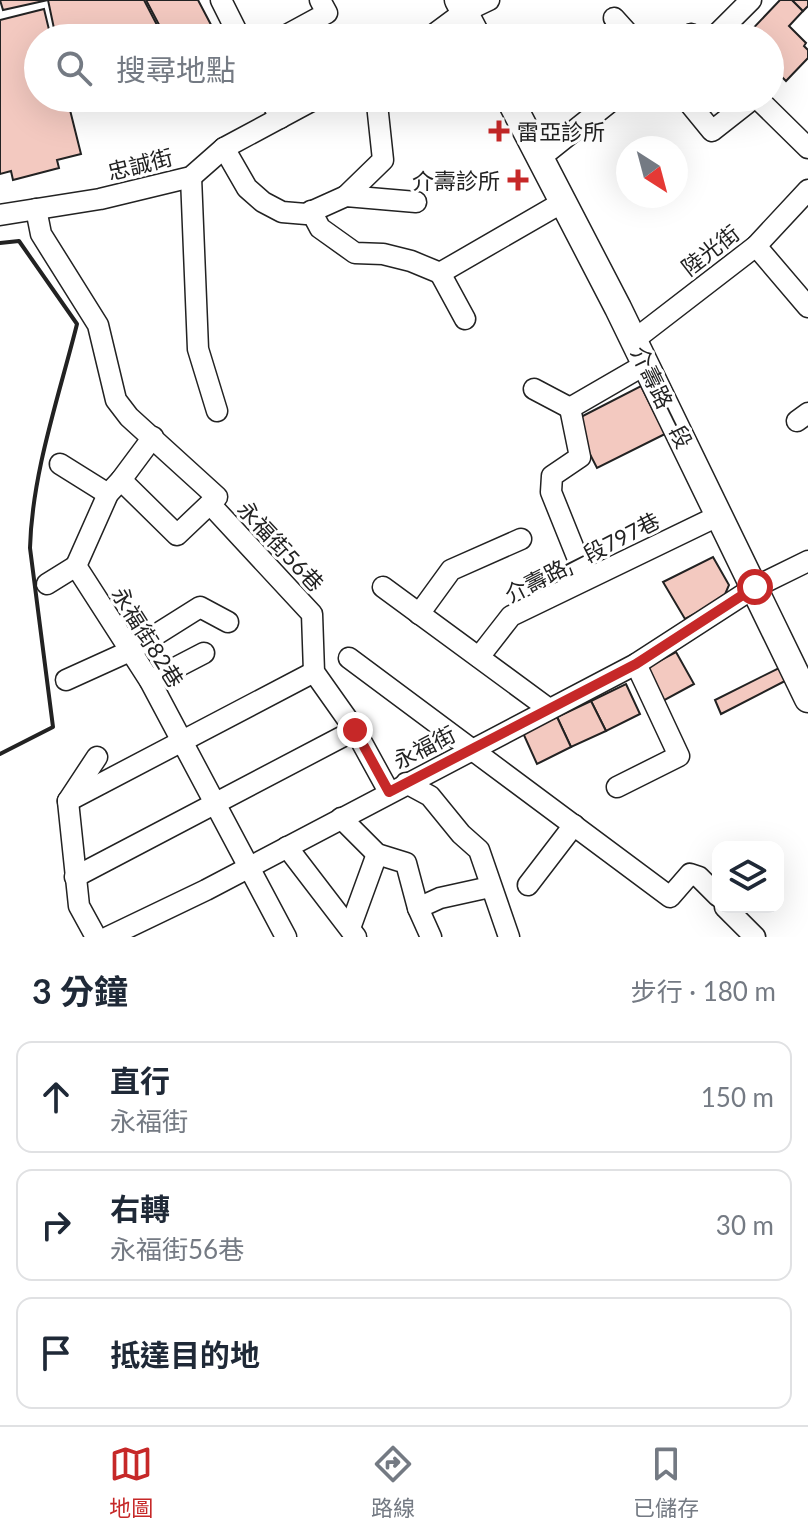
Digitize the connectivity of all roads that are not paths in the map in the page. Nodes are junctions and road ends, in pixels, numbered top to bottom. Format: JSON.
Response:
{"nodes":[{"id":1,"x":221,"y":0,"type":"edge"},
{"id":2,"x":320,"y":0,"type":"edge"},
{"id":3,"x":489,"y":0,"type":"edge"},
{"id":4,"x":751,"y":0,"type":"edge"},
{"id":5,"x":461,"y":6,"type":"edge"},
{"id":6,"x":614,"y":18,"type":"dead end"},
{"id":7,"x":233,"y":24,"type":"edge"},
{"id":8,"x":307,"y":24,"type":"edge"},
{"id":9,"x":443,"y":24,"type":"edge"},
{"id":10,"x":471,"y":24,"type":"edge"},
{"id":11,"x":619,"y":24,"type":"edge"},
{"id":12,"x":727,"y":24,"type":"edge"},
{"id":13,"x":277,"y":112,"type":"edge"},
{"id":14,"x":291,"y":112,"type":"edge"},
{"id":15,"x":378,"y":112,"type":"edge"},
{"id":16,"x":516,"y":112,"type":"edge"},
{"id":17,"x":598,"y":112,"type":"edge"},
{"id":18,"x":696,"y":112,"type":"edge"},
{"id":19,"x":737,"y":112,"type":"edge"},
{"id":20,"x":770,"y":112,"type":"edge"},
{"id":21,"x":280,"y":118,"type":"junction"},
{"id":22,"x":224,"y":148,"type":"junction"},
{"id":23,"x":808,"y":148,"type":"edge"},
{"id":24,"x":540,"y":158,"type":"junction"},
{"id":25,"x":191,"y":177,"type":"junction"},
{"id":26,"x":808,"y":190,"type":"edge"},
{"id":27,"x":346,"y":196,"type":"junction"},
{"id":28,"x":416,"y":202,"type":"dead end"},
{"id":29,"x":563,"y":202,"type":"junction"},
{"id":30,"x":36,"y":209,"type":"junction"},
{"id":31,"x":311,"y":211,"type":"junction"},
{"id":32,"x":0,"y":215,"type":"edge"},
{"id":33,"x":756,"y":246,"type":"junction"},
{"id":34,"x":440,"y":273,"type":"junction"},
{"id":35,"x":808,"y":307,"type":"edge"},
{"id":36,"x":465,"y":319,"type":"dead end"},
{"id":37,"x":634,"y":340,"type":"junction"},
{"id":38,"x":646,"y":364,"type":"junction"},
{"id":39,"x":534,"y":389,"type":"dead end"},
{"id":40,"x":570,"y":408,"type":"junction"},
{"id":41,"x":217,"y":411,"type":"dead end"},
{"id":42,"x":153,"y":437,"type":"junction"},
{"id":43,"x":60,"y":464,"type":"dead end"},
{"id":44,"x":115,"y":487,"type":"junction"},
{"id":45,"x":210,"y":504,"type":"junction"},
{"id":46,"x":720,"y":515,"type":"junction"},
{"id":47,"x":521,"y":539,"type":"dead end"},
{"id":48,"x":808,"y":561,"type":"edge"},
{"id":49,"x":76,"y":566,"type":"junction"},
{"id":50,"x":586,"y":579,"type":"junction"},
{"id":51,"x":47,"y":584,"type":"dead end"},
{"id":52,"x":383,"y":587,"type":"dead end"},
{"id":53,"x":755,"y":587,"type":"junction"},
{"id":54,"x":419,"y":614,"type":"junction"},
{"id":55,"x":228,"y":622,"type":"dead end"},
{"id":56,"x":130,"y":651,"type":"junction"},
{"id":57,"x":204,"y":653,"type":"dead end"},
{"id":58,"x":479,"y":657,"type":"junction"},
{"id":59,"x":349,"y":658,"type":"dead end"},
{"id":60,"x":636,"y":664,"type":"junction"},
{"id":61,"x":314,"y":672,"type":"junction"},
{"id":62,"x":66,"y":680,"type":"dead end"},
{"id":63,"x":150,"y":681,"type":"junction"},
{"id":64,"x":808,"y":699,"type":"edge"},
{"id":65,"x":549,"y":709,"type":"junction"},
{"id":66,"x":355,"y":730,"type":"junction"},
{"id":67,"x":183,"y":743,"type":"junction"},
{"id":68,"x":471,"y":750,"type":"junction"},
{"id":69,"x":97,"y":757,"type":"dead end"},
{"id":70,"x":617,"y":787,"type":"dead end"},
{"id":71,"x":398,"y":788,"type":"junction"},
{"id":72,"x":68,"y":801,"type":"junction"},
{"id":73,"x":215,"y":803,"type":"junction"},
{"id":74,"x":341,"y":818,"type":"junction"},
{"id":75,"x":574,"y":825,"type":"junction"},
{"id":76,"x":287,"y":847,"type":"junction"},
{"id":77,"x":377,"y":854,"type":"junction"},
{"id":78,"x":249,"y":867,"type":"junction"},
{"id":79,"x":75,"y":877,"type":"junction"},
{"id":80,"x":528,"y":885,"type":"dead end"},
{"id":81,"x":490,"y":887,"type":"junction"},
{"id":82,"x":712,"y":890,"type":"edge"},
{"id":83,"x":418,"y":908,"type":"junction"},
{"id":84,"x":731,"y":913,"type":"edge"},
{"id":85,"x":353,"y":932,"type":"edge"},
{"id":86,"x":96,"y":937,"type":"edge"},
{"id":87,"x":108,"y":937,"type":"edge"},
{"id":88,"x":286,"y":937,"type":"edge"},
{"id":89,"x":431,"y":937,"type":"edge"},
{"id":90,"x":509,"y":937,"type":"edge"},
{"id":91,"x":755,"y":937,"type":"edge"}],
"edges":[{"from":1,"to":7,"type":"street"},
{"from":2,"to":8,"type":"street"},
{"from":3,"to":5,"type":"street"},
{"from":4,"to":12,"type":"street"},
{"from":5,"to":9,"type":"street"},
{"from":5,"to":10,"type":"main road"},
{"from":6,"to":11,"type":"street"},
{"from":13,"to":21,"type":"street"},
{"from":14,"to":21,"type":"street","name":"忠誠街"},
{"from":15,"to":27,"type":"street"},
{"from":16,"to":24,"type":"main road","name":"介壽路一段"},
{"from":17,"to":24,"type":"street"},
{"from":18,"to":19,"type":"street"},
{"from":20,"to":23,"type":"street"},
{"from":21,"to":22,"type":"street","name":"忠誠街"},
{"from":22,"to":25,"type":"street","name":"忠誠街"},
{"from":22,"to":31,"type":"street"},
{"from":24,"to":29,"type":"main road","name":"介壽路一段"},
{"from":25,"to":30,"type":"street","name":"忠誠街"},
{"from":25,"to":41,"type":"street"},
{"from":26,"to":33,"type":"street","name":"陸光街"},
{"from":27,"to":28,"type":"street"},
{"from":27,"to":31,"type":"street"},
{"from":29,"to":34,"type":"street"},
{"from":29,"to":37,"type":"main road","name":"介壽路一段"},
{"from":30,"to":32,"type":"street","name":"忠誠街"},
{"from":30,"to":42,"type":"street"},
{"from":31,"to":34,"type":"street"},
{"from":33,"to":35,"type":"street"},
{"from":33,"to":37,"type":"street","name":"陸光街"},
{"from":34,"to":36,"type":"street"},
{"from":37,"to":38,"type":"main road","name":"介壽路一段"},
{"from":38,"to":40,"type":"street"},
{"from":38,"to":46,"type":"main road","name":"介壽路一段"},
{"from":39,"to":40,"type":"street"},
{"from":40,"to":50,"type":"street"},
{"from":42,"to":44,"type":"street"},
{"from":42,"to":45,"type":"street","name":"永福街56巷"},
{"from":43,"to":44,"type":"street"},
{"from":44,"to":45,"type":"street"},
{"from":44,"to":49,"type":"street"},
{"from":45,"to":61,"type":"street","name":"永福街56巷"},
{"from":46,"to":50,"type":"street","name":"介壽路一段797巷"},
{"from":46,"to":53,"type":"main road","name":"介壽路一段"},
{"from":47,"to":54,"type":"street"},
{"from":48,"to":53,"type":"street","name":"永福街"},
{"from":49,"to":51,"type":"street"},
{"from":49,"to":56,"type":"street","name":"永福街82巷"},
{"from":50,"to":58,"type":"street","name":"介壽路一段797巷"},
{"from":52,"to":54,"type":"street"},
{"from":53,"to":60,"type":"street","name":"永福街"},
{"from":53,"to":64,"type":"main road","name":"介壽路一段"},
{"from":54,"to":58,"type":"street"},
{"from":55,"to":56,"type":"street"},
{"from":56,"to":62,"type":"street"},
{"from":56,"to":63,"type":"street","name":"永福街82巷"},
{"from":57,"to":63,"type":"street"},
{"from":58,"to":65,"type":"street"},
{"from":59,"to":68,"type":"street"},
{"from":60,"to":65,"type":"street","name":"永福街"},
{"from":60,"to":70,"type":"street"},
{"from":61,"to":66,"type":"street"},
{"from":61,"to":67,"type":"street"},
{"from":63,"to":67,"type":"street","name":"永福街82巷"},
{"from":65,"to":68,"type":"street","name":"永福街"},
{"from":66,"to":71,"type":"street"},
{"from":66,"to":73,"type":"street"},
{"from":67,"to":72,"type":"street"},
{"from":67,"to":73,"type":"street","name":"永福街82巷"},
{"from":68,"to":71,"type":"street","name":"永福街"},
{"from":68,"to":75,"type":"street"},
{"from":69,"to":72,"type":"street"},
{"from":71,"to":74,"type":"street","name":"永福街"},
{"from":71,"to":81,"type":"street"},
{"from":72,"to":79,"type":"street"},
{"from":73,"to":78,"type":"street","name":"永福街82巷"},
{"from":73,"to":79,"type":"street"},
{"from":74,"to":76,"type":"street","name":"永福街"},
{"from":74,"to":77,"type":"street"},
{"from":75,"to":80,"type":"street"},
{"from":75,"to":82,"type":"street"},
{"from":76,"to":78,"type":"street","name":"永福街"},
{"from":76,"to":85,"type":"street"},
{"from":77,"to":83,"type":"street"},
{"from":77,"to":85,"type":"street"},
{"from":78,"to":87,"type":"street","name":"永福街"},
{"from":78,"to":88,"type":"street","name":"永福街82巷"},
{"from":79,"to":86,"type":"street"},
{"from":81,"to":83,"type":"street"},
{"from":81,"to":90,"type":"street"},
{"from":83,"to":89,"type":"street"},
{"from":84,"to":91,"type":"street"}]}
